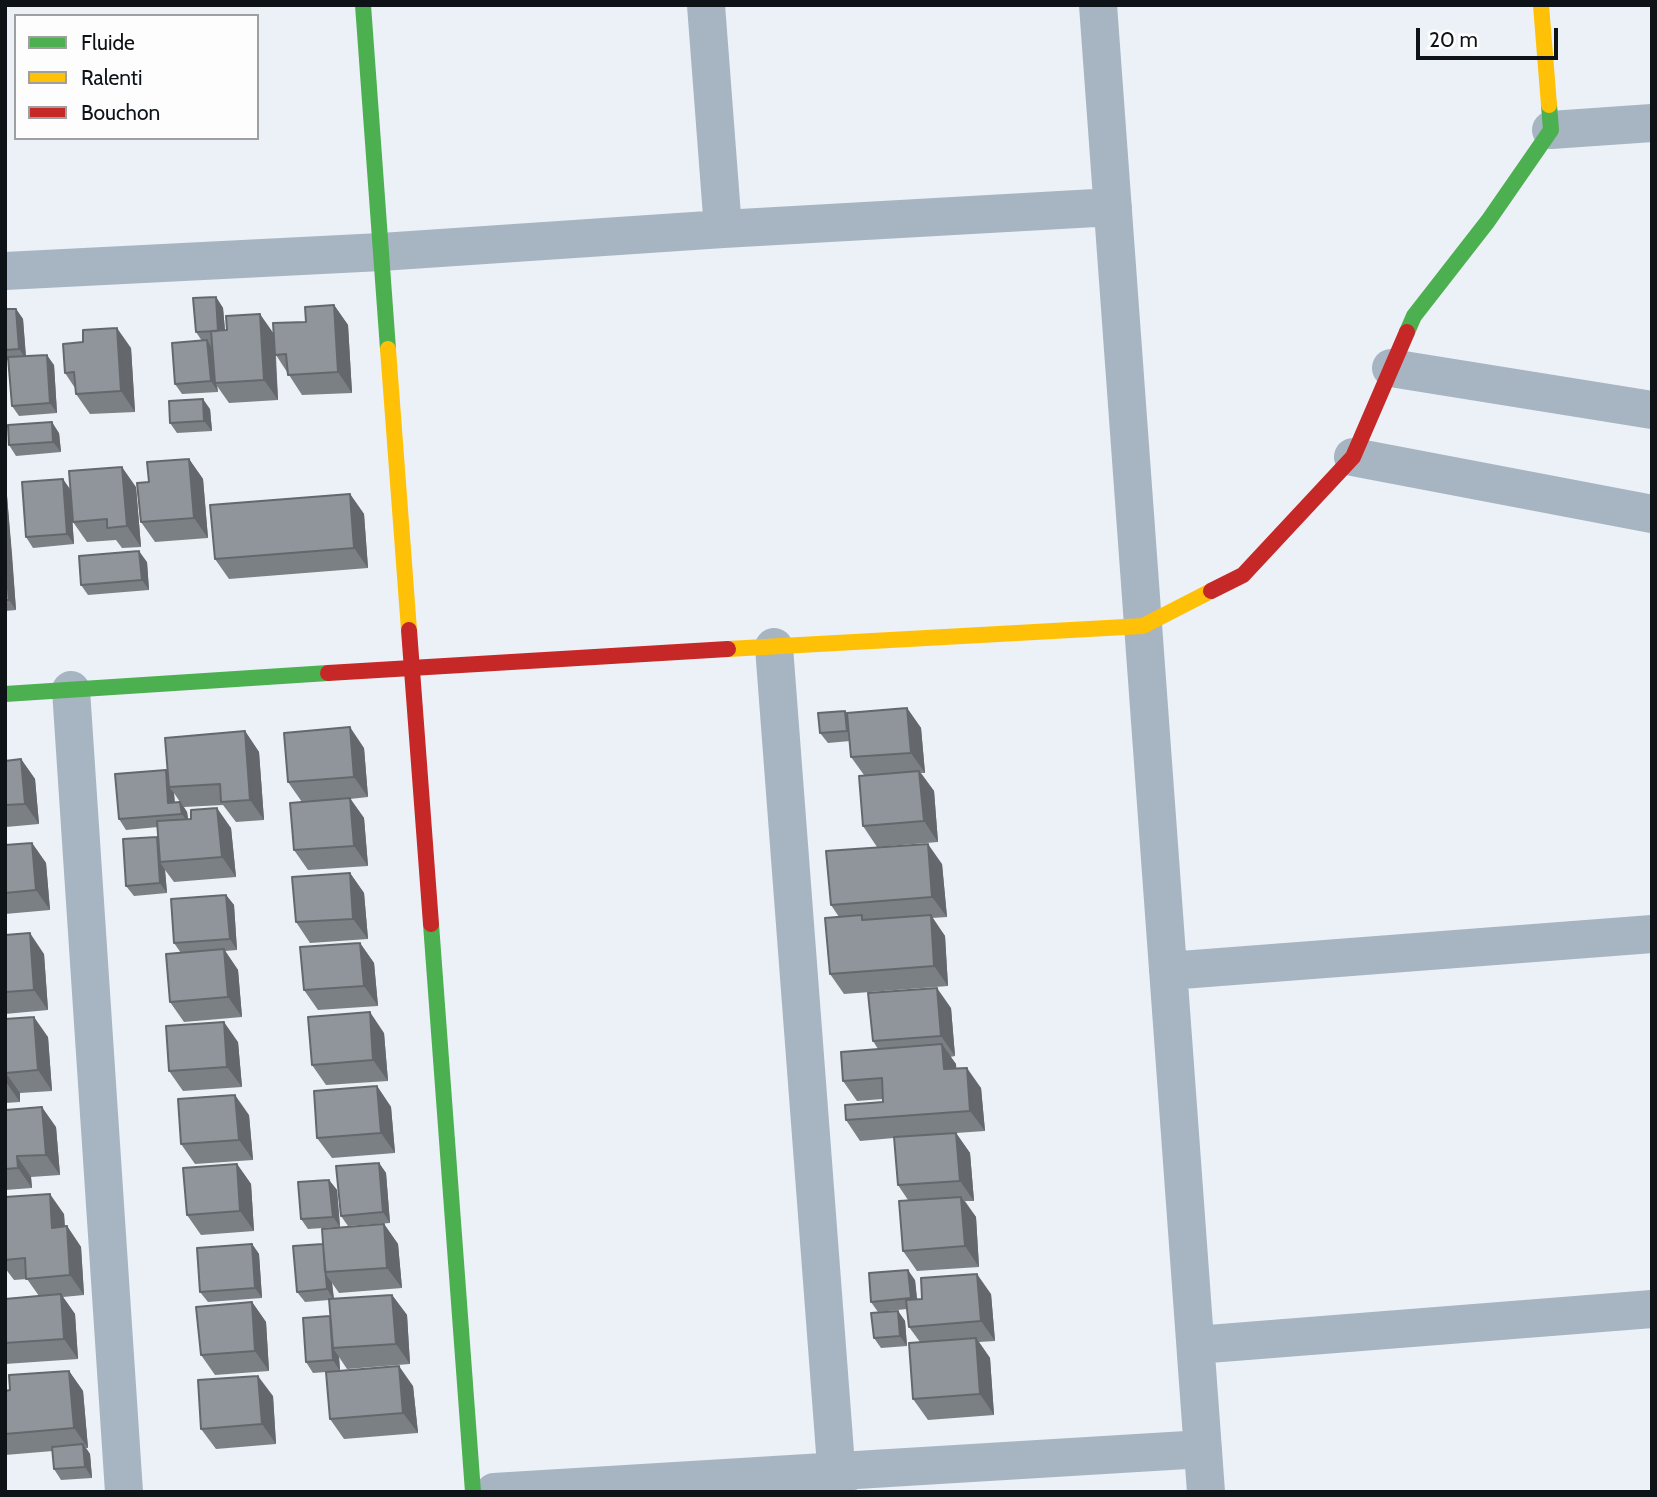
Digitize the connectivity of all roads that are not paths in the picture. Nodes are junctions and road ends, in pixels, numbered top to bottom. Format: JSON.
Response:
{"nodes":[{"id":1,"x":363,"y":5,"type":"edge"},
{"id":2,"x":706,"y":5,"type":"edge"},
{"id":3,"x":1098,"y":5,"type":"edge"},
{"id":4,"x":1541,"y":5,"type":"edge"},
{"id":5,"x":1652,"y":123,"type":"edge"},
{"id":6,"x":1551,"y":130,"type":"junction"},
{"id":7,"x":1113,"y":207,"type":"junction"},
{"id":8,"x":723,"y":229,"type":"junction"},
{"id":9,"x":382,"y":252,"type":"junction"},
{"id":10,"x":5,"y":271,"type":"edge"},
{"id":11,"x":1391,"y":368,"type":"junction"},
{"id":12,"x":1652,"y":410,"type":"edge"},
{"id":13,"x":1353,"y":457,"type":"junction"},
{"id":14,"x":1652,"y":514,"type":"edge"},
{"id":15,"x":1143,"y":626,"type":"junction"},
{"id":16,"x":774,"y":647,"type":"junction"},
{"id":17,"x":412,"y":667,"type":"junction"},
{"id":18,"x":71,"y":690,"type":"junction"},
{"id":19,"x":5,"y":694,"type":"edge"},
{"id":20,"x":1652,"y":934,"type":"edge"},
{"id":21,"x":1168,"y":971,"type":"junction"},
{"id":22,"x":1652,"y":1309,"type":"edge"},
{"id":23,"x":1196,"y":1345,"type":"junction"},
{"id":24,"x":1203,"y":1449,"type":"junction"},
{"id":25,"x":837,"y":1482,"type":"edge"},
{"id":26,"x":124,"y":1492,"type":"edge"},
{"id":27,"x":473,"y":1492,"type":"edge"},
{"id":28,"x":494,"y":1492,"type":"edge"},
{"id":29,"x":1206,"y":1492,"type":"edge"}],
"edges":[{"from":1,"to":9,"type":"street"},
{"from":2,"to":8,"type":"street"},
{"from":3,"to":7,"type":"street"},
{"from":4,"to":6,"type":"street"},
{"from":5,"to":6,"type":"street"},
{"from":6,"to":11,"type":"street"},
{"from":7,"to":8,"type":"street"},
{"from":7,"to":15,"type":"street"},
{"from":8,"to":9,"type":"street"},
{"from":9,"to":10,"type":"street"},
{"from":9,"to":17,"type":"street"},
{"from":11,"to":12,"type":"street"},
{"from":11,"to":13,"type":"street"},
{"from":13,"to":14,"type":"street"},
{"from":13,"to":15,"type":"street"},
{"from":15,"to":16,"type":"street"},
{"from":15,"to":21,"type":"street"},
{"from":16,"to":17,"type":"street"},
{"from":16,"to":25,"type":"street"},
{"from":17,"to":18,"type":"street"},
{"from":17,"to":27,"type":"street"},
{"from":18,"to":19,"type":"street"},
{"from":18,"to":26,"type":"street"},
{"from":20,"to":21,"type":"street"},
{"from":21,"to":23,"type":"street"},
{"from":22,"to":23,"type":"street"},
{"from":23,"to":24,"type":"street"},
{"from":24,"to":25,"type":"street"},
{"from":24,"to":29,"type":"street"},
{"from":25,"to":28,"type":"street"}]}
